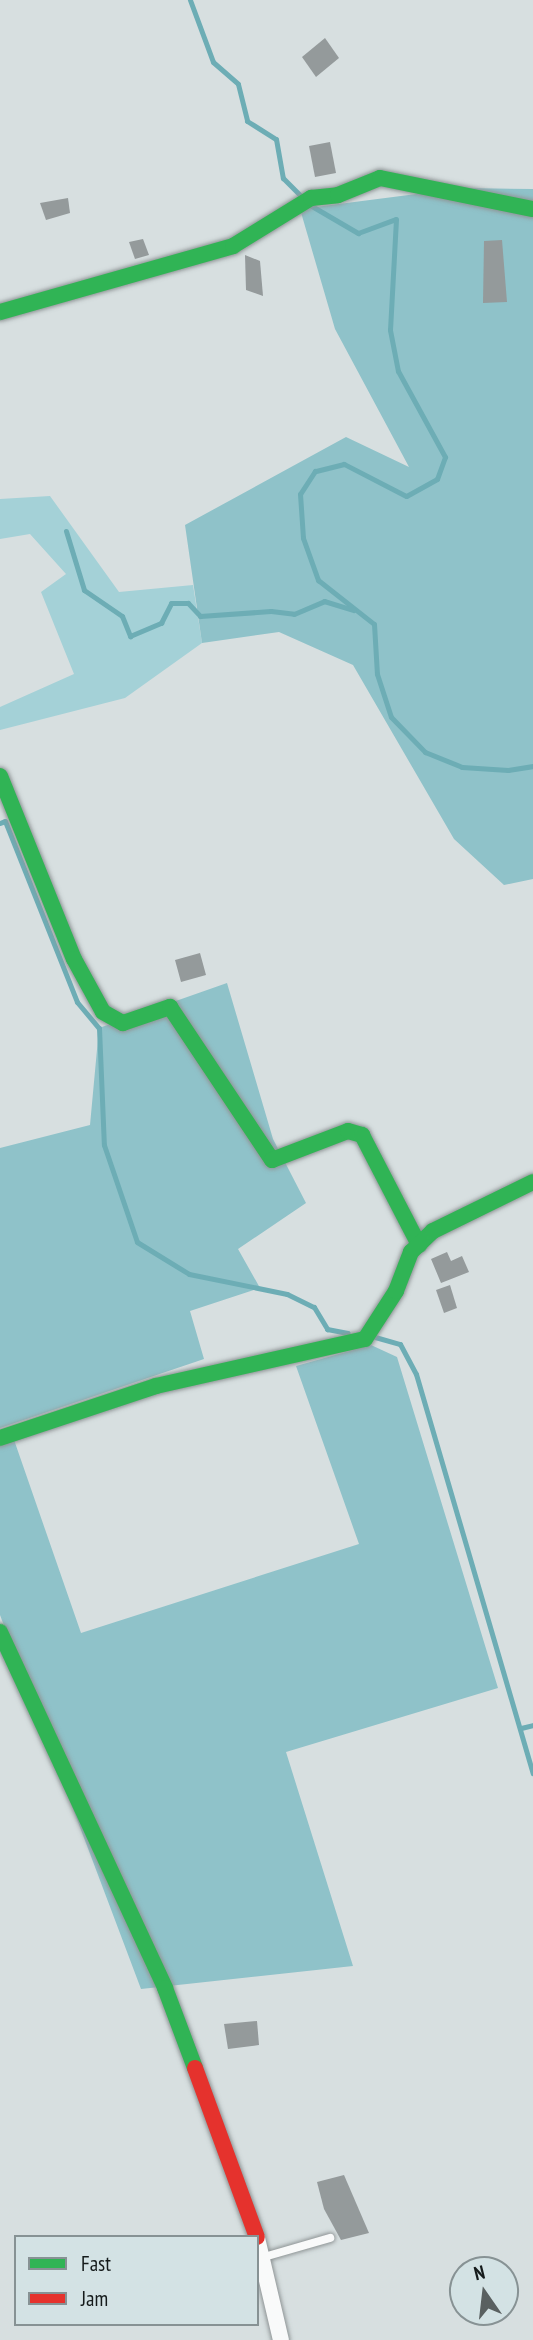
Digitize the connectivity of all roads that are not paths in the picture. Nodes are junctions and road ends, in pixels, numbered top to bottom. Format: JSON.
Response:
{"nodes":[{"id":1,"x":533,"y":209,"type":"edge"},
{"id":2,"x":0,"y":312,"type":"edge"},
{"id":3,"x":0,"y":776,"type":"edge"},
{"id":4,"x":533,"y":1182,"type":"edge"},
{"id":5,"x":419,"y":1245,"type":"junction"},
{"id":6,"x":0,"y":1438,"type":"edge"},
{"id":7,"x":0,"y":1632,"type":"edge"},
{"id":8,"x":256,"y":2235,"type":"edge"},
{"id":9,"x":330,"y":2238,"type":"dead end"},
{"id":10,"x":259,"y":2243,"type":"edge"},
{"id":11,"x":264,"y":2257,"type":"junction"},
{"id":12,"x":281,"y":2340,"type":"edge"}],
"edges":[{"from":1,"to":2,"type":"street"},
{"from":3,"to":5,"type":"street"},
{"from":4,"to":5,"type":"street"},
{"from":5,"to":6,"type":"street"},
{"from":7,"to":8,"type":"street"},
{"from":9,"to":11,"type":"lane"},
{"from":10,"to":11,"type":"street"},
{"from":11,"to":12,"type":"street"}]}
